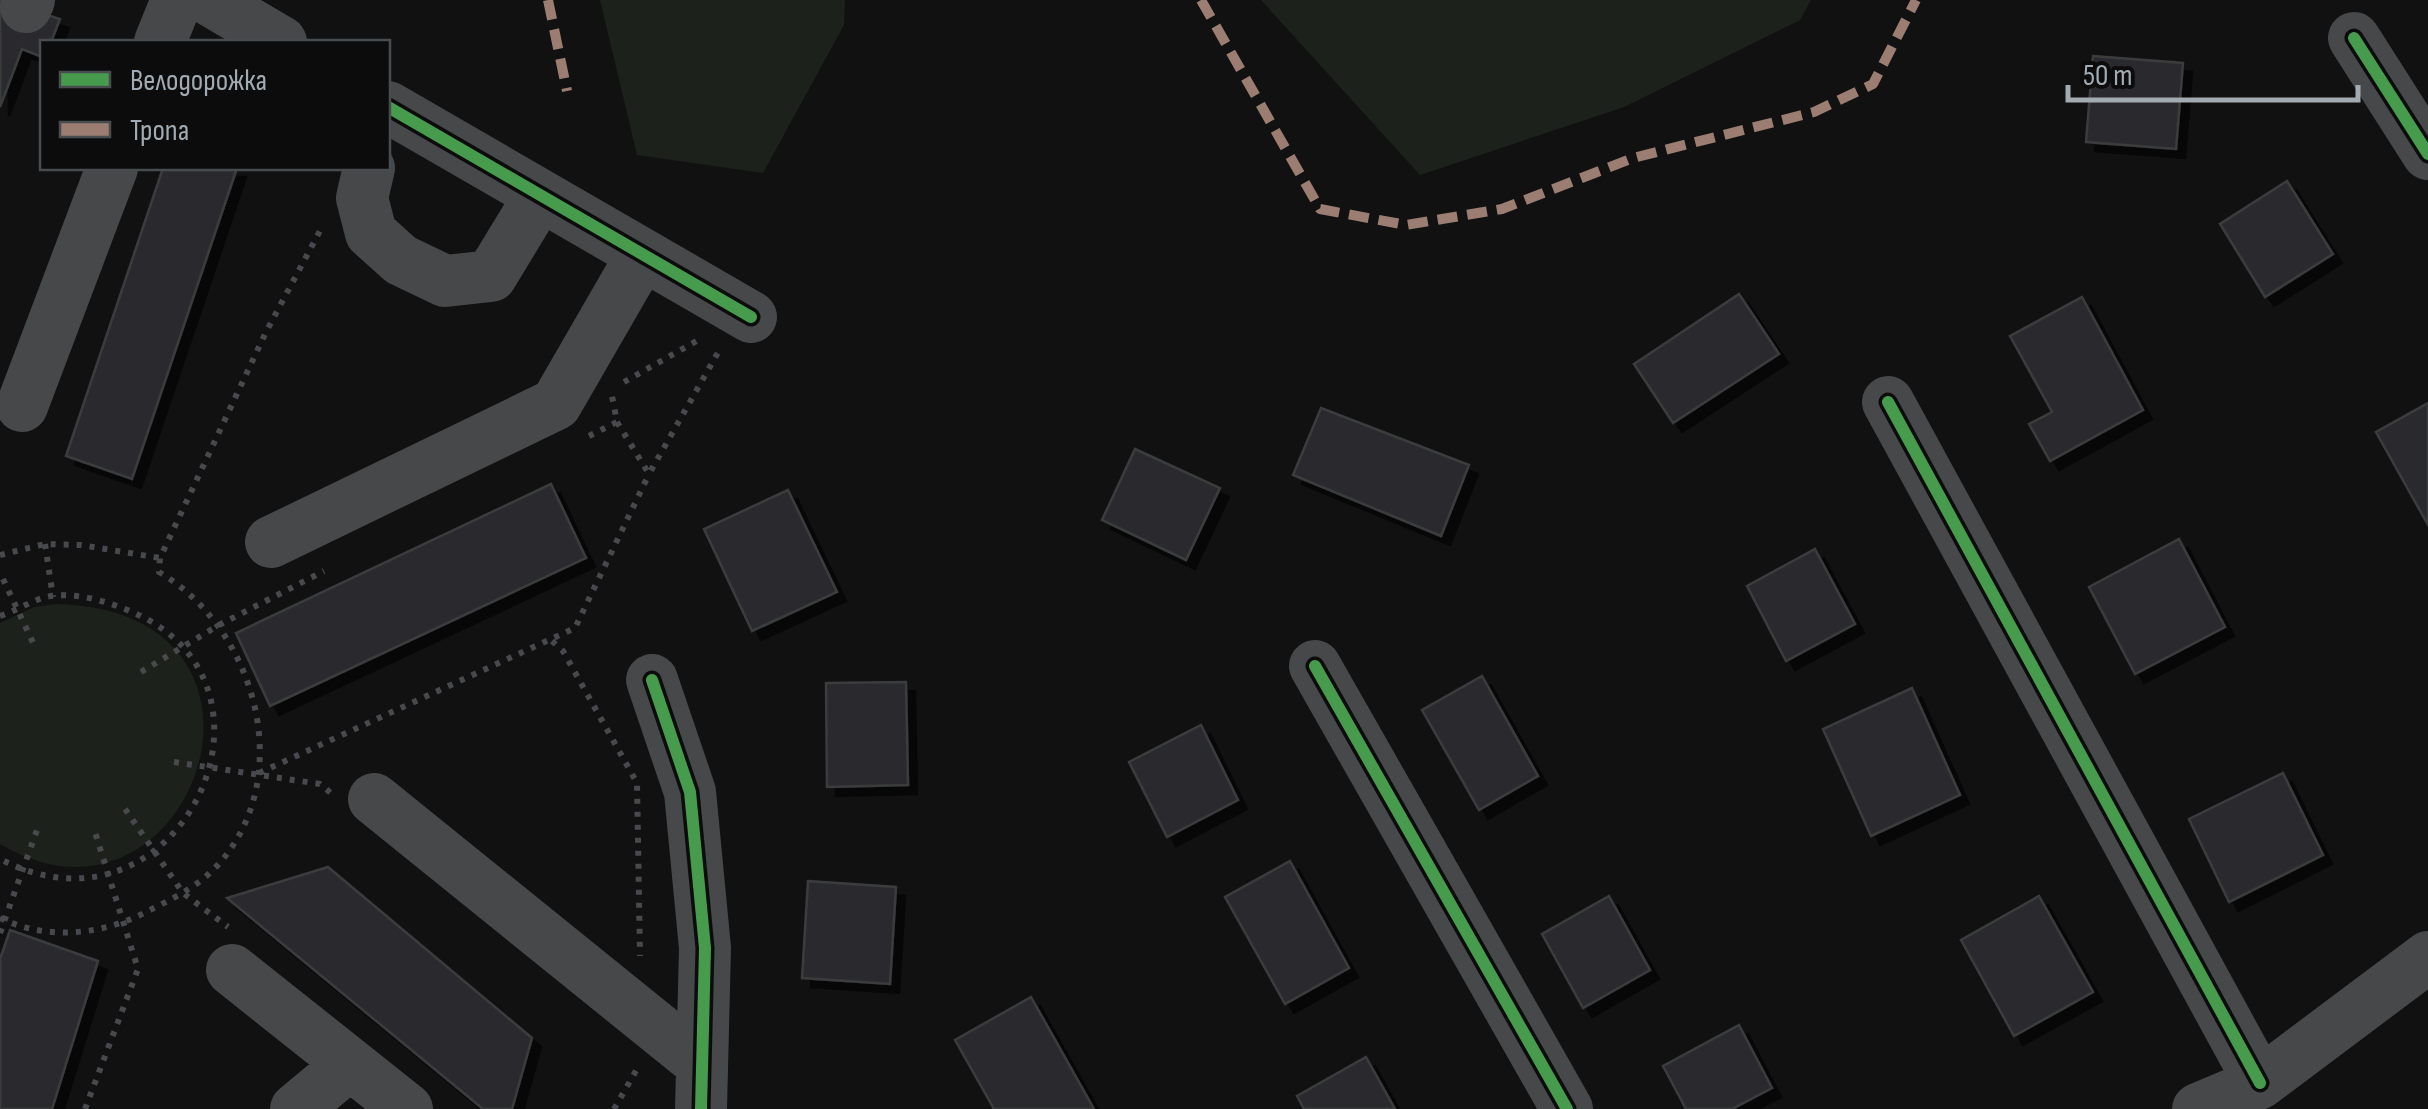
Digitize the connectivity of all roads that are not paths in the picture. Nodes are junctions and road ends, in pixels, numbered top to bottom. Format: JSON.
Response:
{"nodes":[{"id":1,"x":177,"y":0,"type":"edge"},
{"id":2,"x":210,"y":0,"type":"edge"},
{"id":3,"x":2354,"y":38,"type":"dead end"},
{"id":4,"x":161,"y":40,"type":"edge"},
{"id":5,"x":277,"y":40,"type":"edge"},
{"id":6,"x":390,"y":115,"type":"edge"},
{"id":7,"x":2428,"y":154,"type":"edge"},
{"id":8,"x":111,"y":170,"type":"edge"},
{"id":9,"x":369,"y":170,"type":"edge"},
{"id":10,"x":540,"y":197,"type":"junction"},
{"id":11,"x":642,"y":255,"type":"junction"},
{"id":12,"x":738,"y":327,"type":"road end"},
{"id":13,"x":1888,"y":402,"type":"dead end"},
{"id":14,"x":22,"y":406,"type":"dead end"},
{"id":15,"x":271,"y":542,"type":"dead end"},
{"id":16,"x":1315,"y":666,"type":"dead end"},
{"id":17,"x":652,"y":680,"type":"dead end"},
{"id":18,"x":374,"y":799,"type":"dead end"},
{"id":19,"x":2428,"y":957,"type":"edge"},
{"id":20,"x":232,"y":970,"type":"dead end"},
{"id":21,"x":350,"y":1064,"type":"junction"},
{"id":22,"x":2260,"y":1084,"type":"junction"},
{"id":23,"x":702,"y":1098,"type":"edge"},
{"id":24,"x":296,"y":1109,"type":"edge"},
{"id":25,"x":407,"y":1109,"type":"edge"},
{"id":26,"x":1567,"y":1109,"type":"edge"},
{"id":27,"x":2198,"y":1109,"type":"edge"}],
"edges":[{"from":1,"to":4,"type":"street"},
{"from":2,"to":5,"type":"street"},
{"from":3,"to":7,"type":"street"},
{"from":6,"to":10,"type":"street"},
{"from":8,"to":14,"type":"street"},
{"from":9,"to":10,"type":"street"},
{"from":10,"to":11,"type":"street"},
{"from":11,"to":12,"type":"street"},
{"from":11,"to":15,"type":"street"},
{"from":13,"to":22,"type":"street"},
{"from":16,"to":26,"type":"street"},
{"from":17,"to":23,"type":"street"},
{"from":18,"to":23,"type":"street"},
{"from":19,"to":22,"type":"street"},
{"from":20,"to":21,"type":"street"},
{"from":21,"to":24,"type":"street"},
{"from":21,"to":25,"type":"street"},
{"from":22,"to":27,"type":"street"}]}
